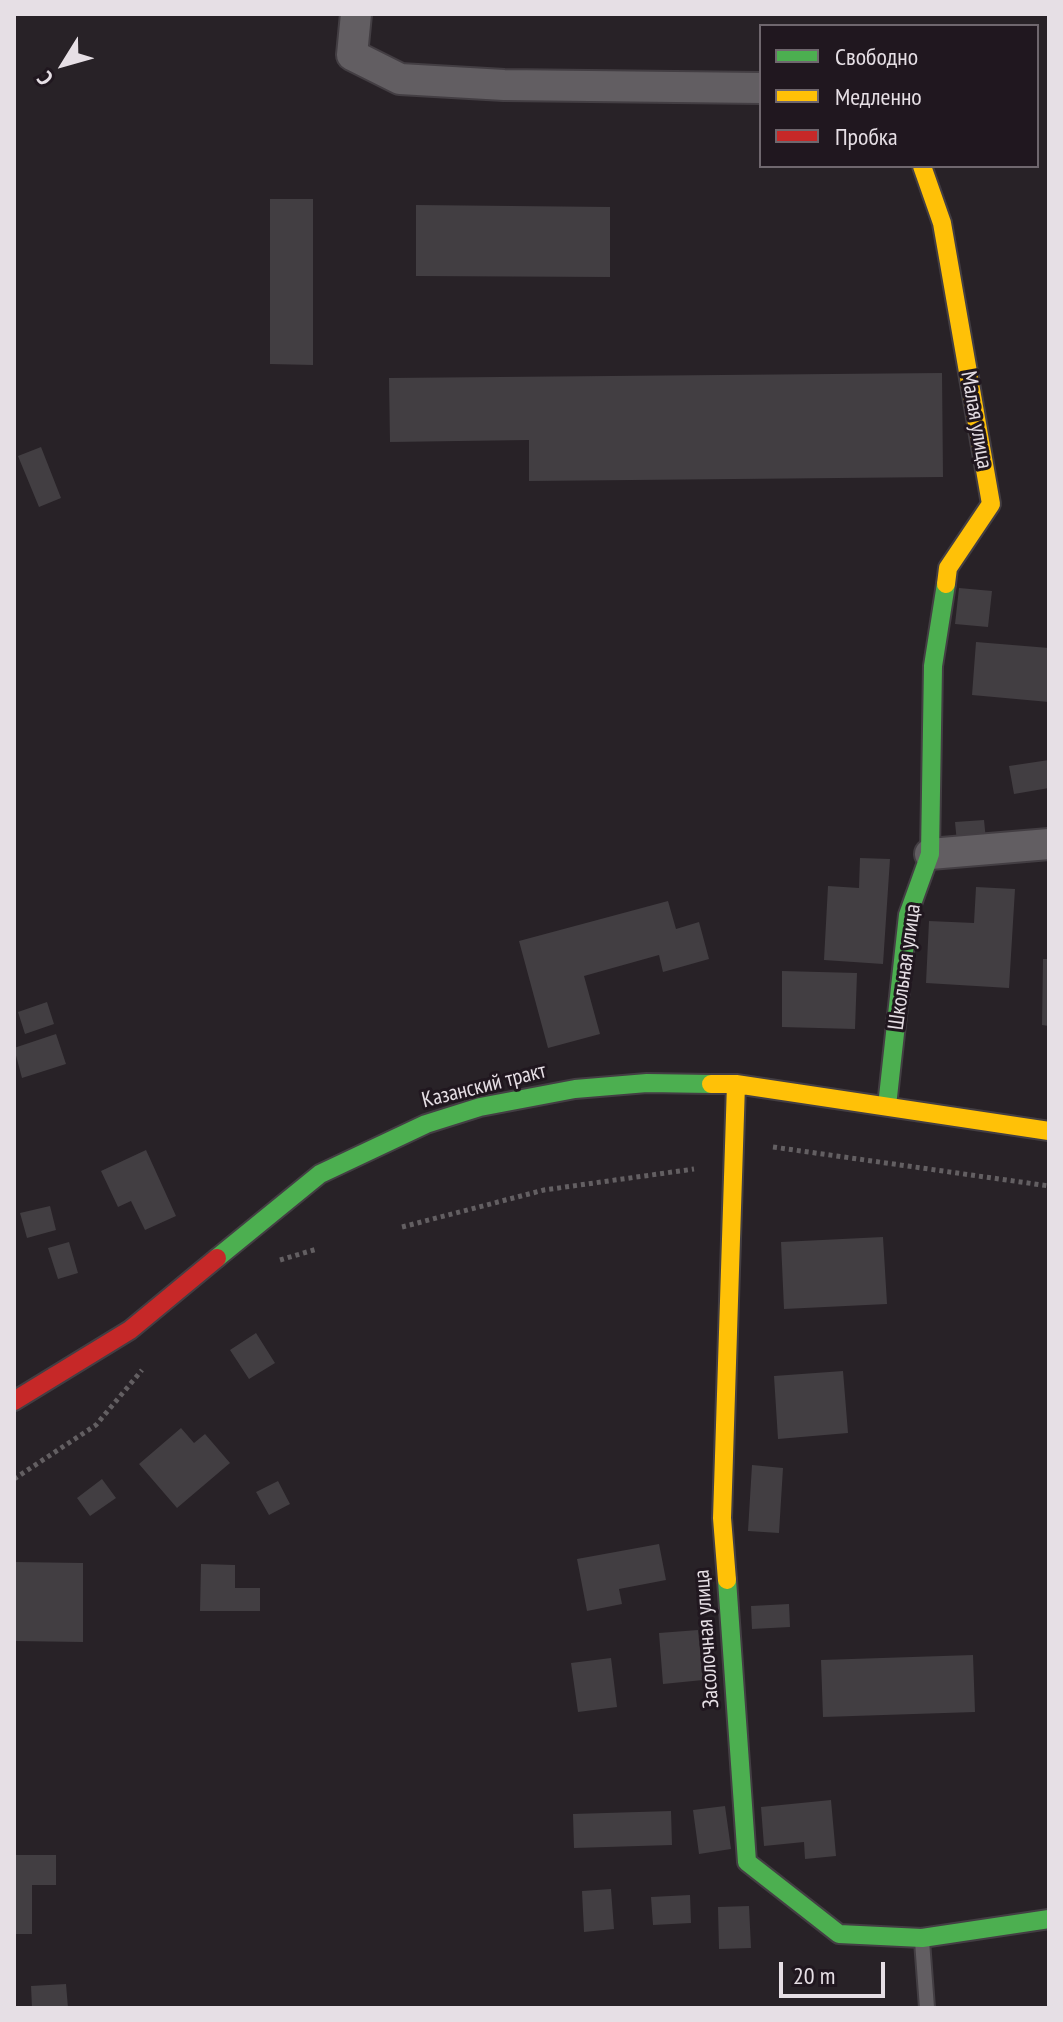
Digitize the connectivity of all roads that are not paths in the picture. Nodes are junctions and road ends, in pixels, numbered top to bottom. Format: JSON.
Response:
{"nodes":[{"id":1,"x":356,"y":14,"type":"edge"},
{"id":2,"x":759,"y":88,"type":"edge"},
{"id":3,"x":923,"y":168,"type":"edge"},
{"id":4,"x":1049,"y":844,"type":"edge"},
{"id":5,"x":930,"y":854,"type":"junction"},
{"id":6,"x":736,"y":1084,"type":"junction"},
{"id":7,"x":887,"y":1106,"type":"junction"},
{"id":8,"x":1049,"y":1131,"type":"edge"},
{"id":9,"x":14,"y":1401,"type":"edge"},
{"id":10,"x":1049,"y":1919,"type":"edge"},
{"id":11,"x":922,"y":1938,"type":"junction"},
{"id":12,"x":927,"y":2008,"type":"edge"}],
"edges":[{"from":1,"to":2,"type":"street"},
{"from":3,"to":5,"type":"street","name":"Малая улица"},
{"from":4,"to":5,"type":"street"},
{"from":5,"to":7,"type":"street","name":"Школьная улица"},
{"from":6,"to":7,"type":"street","name":"Казанский тракт"},
{"from":6,"to":9,"type":"street","name":"Казанский тракт"},
{"from":6,"to":11,"type":"street","name":"Засолочная улица"},
{"from":7,"to":8,"type":"street","name":"Казанский тракт"},
{"from":10,"to":11,"type":"street","name":"Засолочная улица"},
{"from":11,"to":12,"type":"lane"}]}
